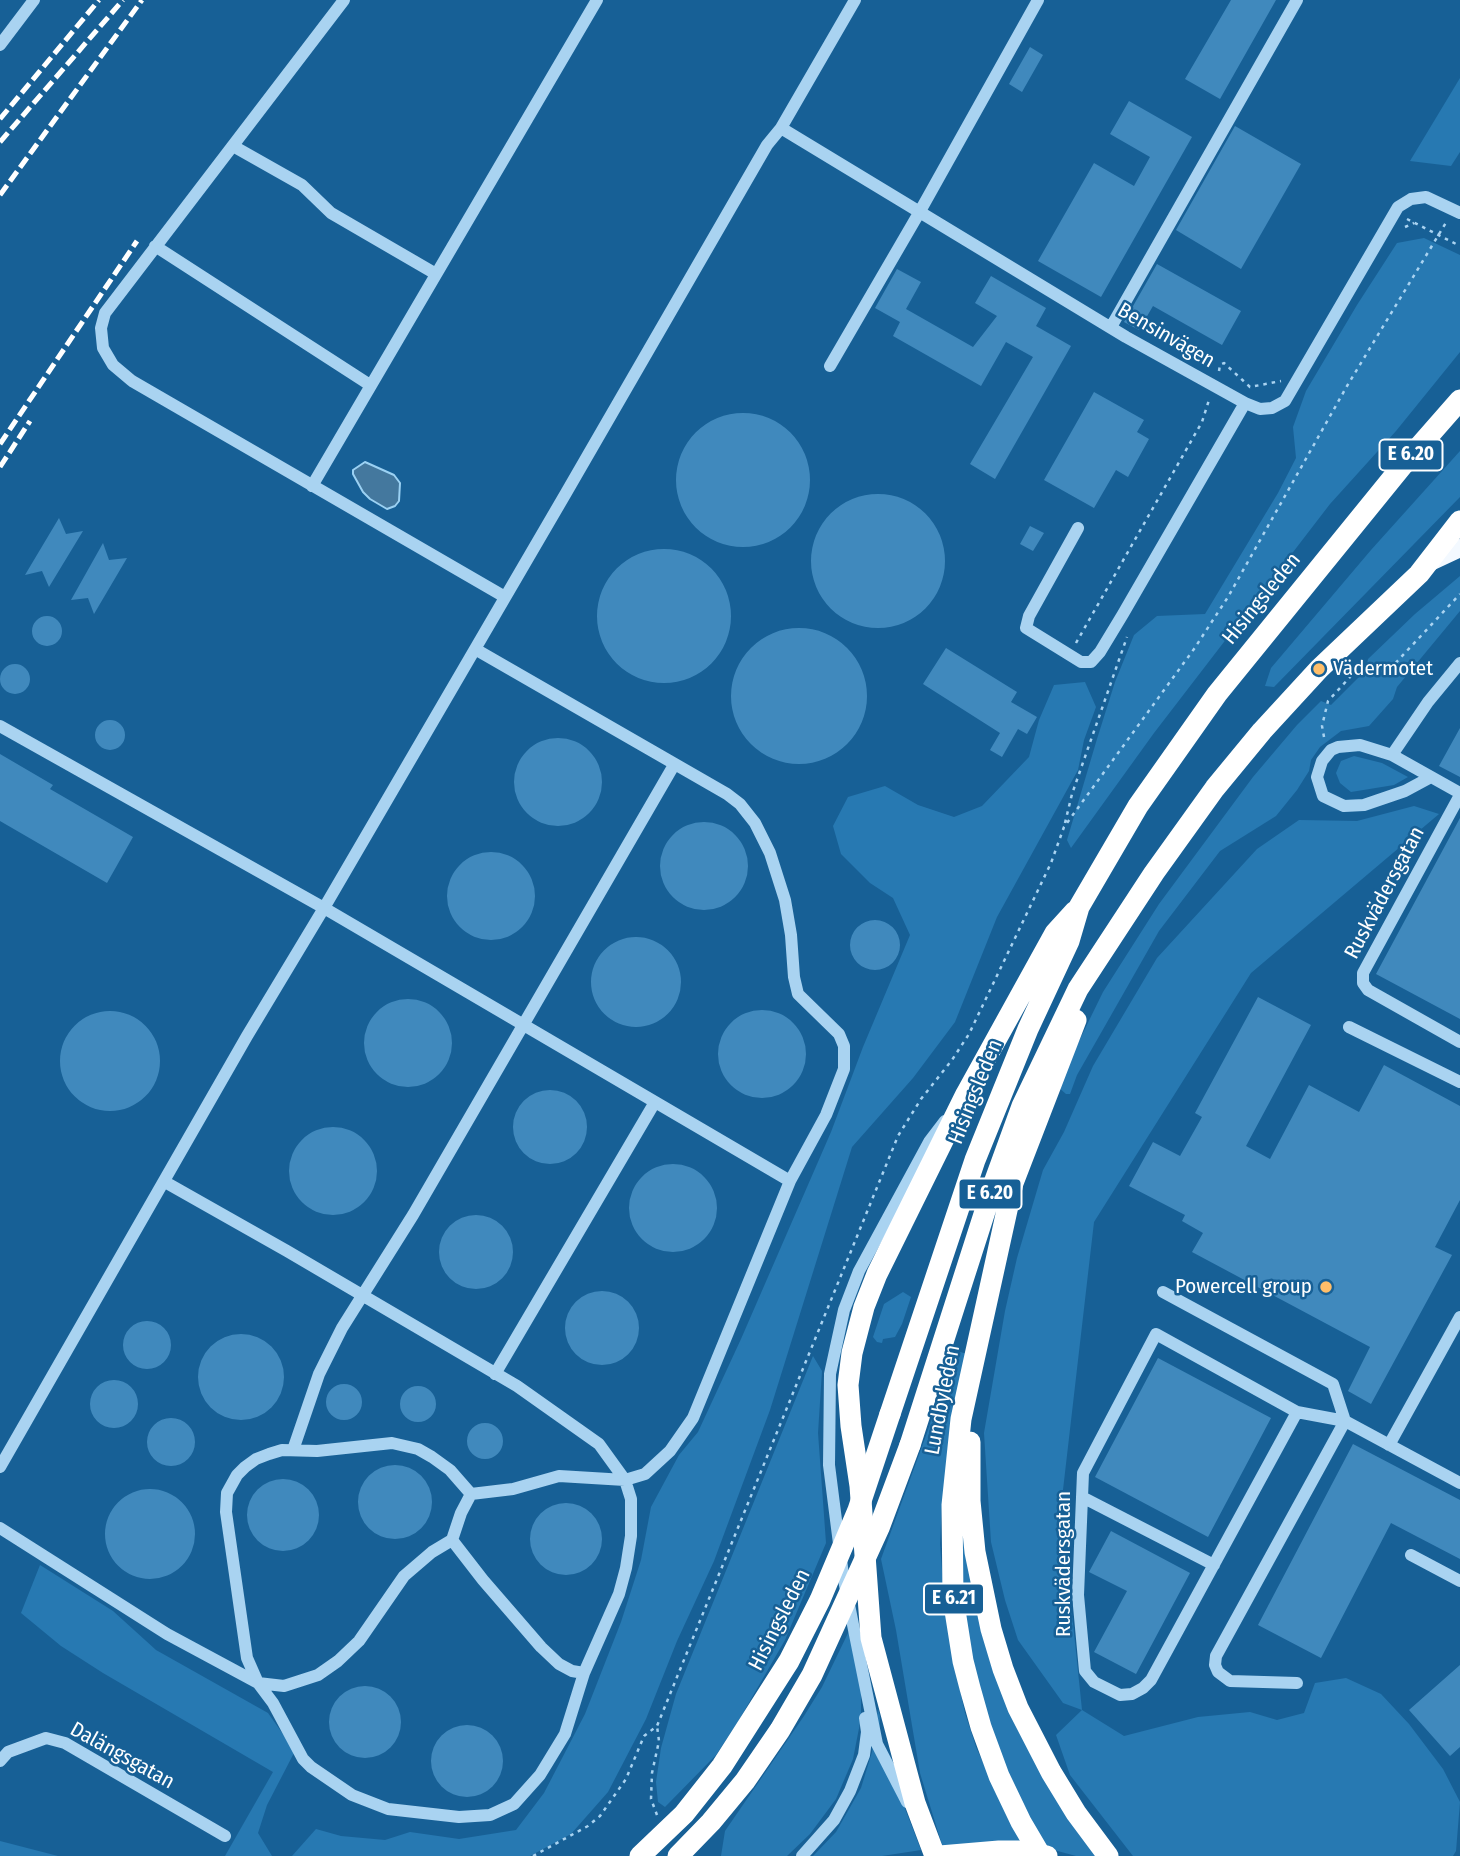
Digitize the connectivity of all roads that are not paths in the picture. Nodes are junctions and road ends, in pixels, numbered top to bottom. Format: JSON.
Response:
{"nodes":[{"id":1,"x":34,"y":0,"type":"edge"},
{"id":2,"x":344,"y":0,"type":"edge"},
{"id":3,"x":597,"y":0,"type":"edge"},
{"id":4,"x":855,"y":0,"type":"edge"},
{"id":5,"x":1038,"y":0,"type":"edge"},
{"id":6,"x":1297,"y":0,"type":"edge"},
{"id":7,"x":0,"y":45,"type":"edge"},
{"id":8,"x":781,"y":128,"type":"junction"},
{"id":9,"x":233,"y":146,"type":"junction"},
{"id":10,"x":919,"y":213,"type":"junction"},
{"id":11,"x":1460,"y":213,"type":"edge"},
{"id":12,"x":155,"y":246,"type":"junction"},
{"id":13,"x":436,"y":274,"type":"junction"},
{"id":14,"x":1111,"y":327,"type":"junction"},
{"id":15,"x":830,"y":366,"type":"dead end"},
{"id":16,"x":370,"y":385,"type":"junction"},
{"id":17,"x":1460,"y":400,"type":"edge"},
{"id":18,"x":1245,"y":403,"type":"junction"},
{"id":19,"x":312,"y":486,"type":"junction"},
{"id":20,"x":1460,"y":521,"type":"edge"},
{"id":21,"x":1078,"y":528,"type":"dead end"},
{"id":22,"x":1460,"y":548,"type":"edge"},
{"id":23,"x":1430,"y":562,"type":"junction"},
{"id":24,"x":505,"y":597,"type":"junction"},
{"id":25,"x":475,"y":649,"type":"junction"},
{"id":26,"x":1460,"y":663,"type":"edge"},
{"id":27,"x":0,"y":726,"type":"edge"},
{"id":28,"x":1392,"y":755,"type":"junction"},
{"id":29,"x":674,"y":765,"type":"junction"},
{"id":30,"x":1431,"y":778,"type":"junction"},
{"id":31,"x":1460,"y":794,"type":"edge"},
{"id":32,"x":1079,"y":907,"type":"junction"},
{"id":33,"x":324,"y":908,"type":"junction"},
{"id":34,"x":1098,"y":955,"type":"junction"},
{"id":35,"x":521,"y":1025,"type":"junction"},
{"id":36,"x":1349,"y":1027,"type":"dead end"},
{"id":37,"x":1460,"y":1042,"type":"edge"},
{"id":38,"x":1460,"y":1082,"type":"edge"},
{"id":39,"x":965,"y":1094,"type":"junction"},
{"id":40,"x":655,"y":1102,"type":"junction"},
{"id":41,"x":790,"y":1181,"type":"junction"},
{"id":42,"x":165,"y":1182,"type":"junction"},
{"id":43,"x":1163,"y":1292,"type":"dead end"},
{"id":44,"x":362,"y":1295,"type":"junction"},
{"id":45,"x":1460,"y":1317,"type":"edge"},
{"id":46,"x":974,"y":1368,"type":"junction"},
{"id":47,"x":495,"y":1374,"type":"junction"},
{"id":48,"x":1297,"y":1412,"type":"junction"},
{"id":49,"x":1345,"y":1421,"type":"junction"},
{"id":50,"x":1390,"y":1445,"type":"junction"},
{"id":51,"x":293,"y":1450,"type":"junction"},
{"id":52,"x":0,"y":1467,"type":"edge"},
{"id":53,"x":625,"y":1479,"type":"junction"},
{"id":54,"x":1460,"y":1483,"type":"edge"},
{"id":55,"x":471,"y":1494,"type":"junction"},
{"id":56,"x":1082,"y":1497,"type":"junction"},
{"id":57,"x":0,"y":1528,"type":"edge"},
{"id":58,"x":452,"y":1540,"type":"junction"},
{"id":59,"x":1411,"y":1555,"type":"dead end"},
{"id":60,"x":1214,"y":1565,"type":"junction"},
{"id":61,"x":1460,"y":1581,"type":"edge"},
{"id":62,"x":855,"y":1627,"type":"junction"},
{"id":63,"x":584,"y":1673,"type":"junction"},
{"id":64,"x":258,"y":1683,"type":"junction"},
{"id":65,"x":1297,"y":1683,"type":"dead end"},
{"id":66,"x":0,"y":1761,"type":"edge"},
{"id":67,"x":225,"y":1836,"type":"dead end"},
{"id":68,"x":640,"y":1856,"type":"edge"},
{"id":69,"x":678,"y":1856,"type":"edge"},
{"id":70,"x":802,"y":1856,"type":"edge"},
{"id":71,"x":936,"y":1856,"type":"edge"},
{"id":72,"x":1044,"y":1856,"type":"edge"},
{"id":73,"x":1108,"y":1856,"type":"edge"}],
"edges":[{"from":1,"to":7,"type":"street"},
{"from":2,"to":9,"type":"street"},
{"from":3,"to":13,"type":"street"},
{"from":4,"to":8,"type":"street"},
{"from":5,"to":10,"type":"street"},
{"from":6,"to":14,"type":"street"},
{"from":8,"to":10,"type":"street","name":"Bensinvägen"},
{"from":8,"to":24,"type":"street"},
{"from":9,"to":12,"type":"street"},
{"from":9,"to":13,"type":"street"},
{"from":10,"to":14,"type":"street","name":"Bensinvägen"},
{"from":10,"to":15,"type":"street"},
{"from":11,"to":18,"type":"street","name":"Bensinvägen"},
{"from":12,"to":16,"type":"street"},
{"from":12,"to":19,"type":"street"},
{"from":13,"to":16,"type":"street"},
{"from":14,"to":18,"type":"street","name":"Bensinvägen"},
{"from":16,"to":19,"type":"street"},
{"from":17,"to":32,"type":"highway","name":"Hisingsleden","number":"E 6.20"},
{"from":18,"to":21,"type":"street"},
{"from":19,"to":24,"type":"street"},
{"from":20,"to":23,"type":"highway","number":"E 6.20"},
{"from":22,"to":23,"type":"main road"},
{"from":23,"to":34,"type":"highway","number":"E 6.20"},
{"from":24,"to":25,"type":"street"},
{"from":25,"to":29,"type":"street"},
{"from":25,"to":33,"type":"street"},
{"from":26,"to":28,"type":"street"},
{"from":27,"to":33,"type":"street"},
{"from":28,"to":30,"type":"street"},
{"from":28,"to":30,"type":"street"},
{"from":29,"to":35,"type":"street"},
{"from":29,"to":41,"type":"street"},
{"from":30,"to":31,"type":"street"},
{"from":31,"to":37,"type":"street","name":"Ruskvädersgatan"},
{"from":32,"to":39,"type":"highway"},
{"from":32,"to":68,"type":"highway","name":"Hisingsleden","number":"E 6.20","bridge":true},
{"from":33,"to":35,"type":"street"},
{"from":33,"to":42,"type":"street"},
{"from":34,"to":46,"type":"highway","name":"Lundbyleden","number":"E 6.21"},
{"from":34,"to":69,"type":"highway","number":"E 6.20","bridge":true},
{"from":35,"to":40,"type":"street"},
{"from":35,"to":44,"type":"street"},
{"from":36,"to":38,"type":"street"},
{"from":39,"to":62,"type":"street"},
{"from":39,"to":71,"type":"highway"},
{"from":40,"to":41,"type":"street"},
{"from":40,"to":47,"type":"street"},
{"from":41,"to":53,"type":"street"},
{"from":42,"to":44,"type":"street"},
{"from":42,"to":52,"type":"street"},
{"from":43,"to":49,"type":"street"},
{"from":44,"to":47,"type":"street"},
{"from":44,"to":51,"type":"street"},
{"from":45,"to":50,"type":"street"},
{"from":46,"to":72,"type":"highway","name":"Lundbyleden","number":"E 6.21"},
{"from":46,"to":73,"type":"highway"},
{"from":47,"to":53,"type":"street"},
{"from":48,"to":49,"type":"street","name":"Ruskvädersgatan"},
{"from":48,"to":56,"type":"street","name":"Ruskvädersgatan"},
{"from":48,"to":60,"type":"street","name":"Ruskvädersgatan"},
{"from":49,"to":50,"type":"street","name":"Ruskvädersgatan"},
{"from":49,"to":65,"type":"street"},
{"from":50,"to":54,"type":"street","name":"Ruskvädersgatan"},
{"from":51,"to":55,"type":"street"},
{"from":51,"to":64,"type":"street"},
{"from":53,"to":55,"type":"street"},
{"from":53,"to":63,"type":"street"},
{"from":55,"to":58,"type":"street"},
{"from":56,"to":60,"type":"street"},
{"from":56,"to":60,"type":"street","name":"Ruskvädersgatan"},
{"from":57,"to":64,"type":"street"},
{"from":58,"to":63,"type":"street"},
{"from":58,"to":64,"type":"street"},
{"from":59,"to":61,"type":"street"},
{"from":62,"to":70,"type":"street"},
{"from":62,"to":71,"type":"street"},
{"from":63,"to":64,"type":"street"},
{"from":66,"to":67,"type":"street","name":"Dalängsgatan"},
{"from":71,"to":72,"type":"highway","bridge":true}]}
